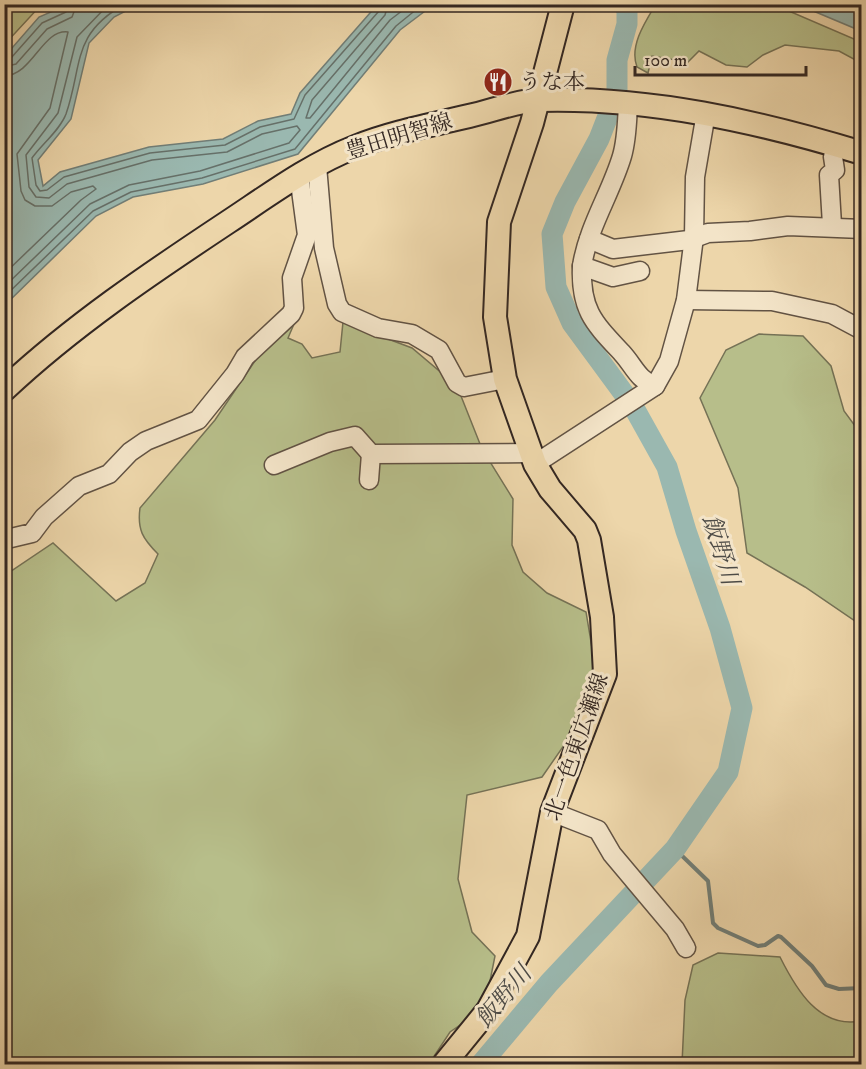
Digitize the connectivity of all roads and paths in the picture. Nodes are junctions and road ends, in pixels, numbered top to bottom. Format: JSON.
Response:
{"nodes":[{"id":1,"x":563,"y":4,"type":"edge"},
{"id":2,"x":536,"y":100,"type":"junction"},
{"id":3,"x":626,"y":104,"type":"junction"},
{"id":4,"x":706,"y":113,"type":"junction"},
{"id":5,"x":836,"y":145,"type":"junction"},
{"id":6,"x":861,"y":153,"type":"edge"},
{"id":7,"x":308,"y":170,"type":"junction"},
{"id":8,"x":832,"y":225,"type":"junction"},
{"id":9,"x":861,"y":229,"type":"edge"},
{"id":10,"x":694,"y":237,"type":"junction"},
{"id":11,"x":589,"y":239,"type":"junction"},
{"id":12,"x":582,"y":266,"type":"junction"},
{"id":13,"x":640,"y":271,"type":"dead end"},
{"id":14,"x":686,"y":300,"type":"junction"},
{"id":15,"x":861,"y":330,"type":"edge"},
{"id":16,"x":505,"y":379,"type":"junction"},
{"id":17,"x":4,"y":390,"type":"edge"},
{"id":18,"x":650,"y":390,"type":"junction"},
{"id":19,"x":371,"y":454,"type":"junction"},
{"id":20,"x":533,"y":459,"type":"junction"},
{"id":21,"x":273,"y":465,"type":"dead end"},
{"id":22,"x":369,"y":480,"type":"dead end"},
{"id":23,"x":11,"y":538,"type":"dead end"},
{"id":24,"x":552,"y":812,"type":"junction"},
{"id":25,"x":686,"y":948,"type":"dead end"},
{"id":26,"x":444,"y":1065,"type":"edge"}],
"edges":[{"from":1,"to":2,"type":"main road","name":"北一色東広瀬線"},
{"from":2,"to":3,"type":"main road","name":"豊田明智線"},
{"from":2,"to":7,"type":"main road","name":"豊田明智線"},
{"from":2,"to":16,"type":"main road","name":"北一色東広瀬線"},
{"from":3,"to":4,"type":"main road","name":"豊田明智線"},
{"from":3,"to":11,"type":"street"},
{"from":4,"to":5,"type":"main road","name":"豊田明智線"},
{"from":4,"to":10,"type":"street"},
{"from":5,"to":6,"type":"main road","name":"豊田明智線"},
{"from":5,"to":8,"type":"street"},
{"from":7,"to":16,"type":"street"},
{"from":7,"to":17,"type":"main road","name":"豊田明智線"},
{"from":7,"to":23,"type":"street"},
{"from":8,"to":9,"type":"street"},
{"from":8,"to":10,"type":"street"},
{"from":10,"to":11,"type":"street"},
{"from":10,"to":14,"type":"street"},
{"from":11,"to":12,"type":"street"},
{"from":12,"to":13,"type":"street"},
{"from":12,"to":18,"type":"street"},
{"from":14,"to":15,"type":"street"},
{"from":14,"to":18,"type":"street"},
{"from":16,"to":20,"type":"main road","name":"北一色東広瀬線"},
{"from":18,"to":20,"type":"street"},
{"from":19,"to":20,"type":"street"},
{"from":19,"to":21,"type":"street"},
{"from":19,"to":22,"type":"street"},
{"from":20,"to":24,"type":"main road","name":"北一色東広瀬線"},
{"from":24,"to":25,"type":"street"},
{"from":24,"to":26,"type":"main road","name":"北一色東広瀬線"}]}
